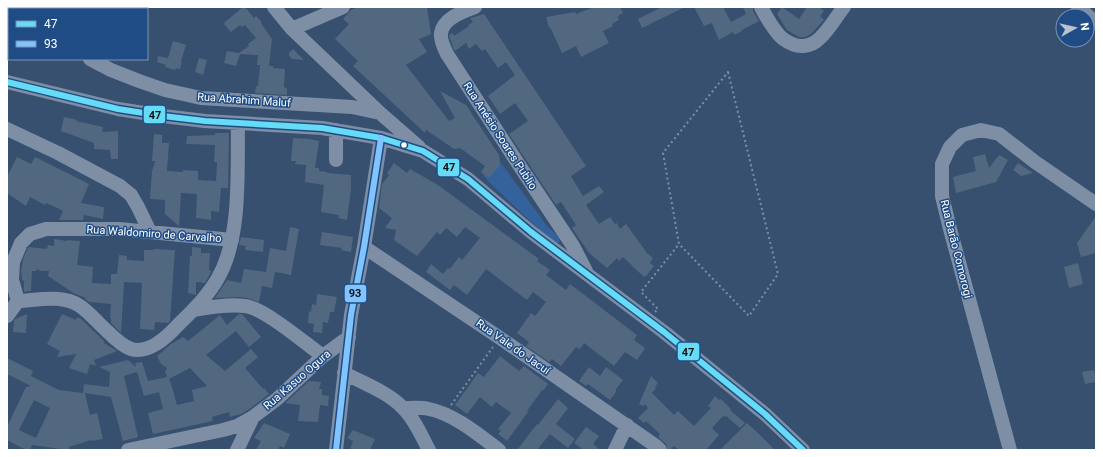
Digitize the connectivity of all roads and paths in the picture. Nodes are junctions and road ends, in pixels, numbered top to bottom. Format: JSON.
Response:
{"nodes":[{"id":1,"x":274,"y":7,"type":"edge"},
{"id":2,"x":343,"y":7,"type":"edge"},
{"id":3,"x":475,"y":7,"type":"edge"},
{"id":4,"x":761,"y":7,"type":"edge"},
{"id":5,"x":844,"y":7,"type":"edge"},
{"id":6,"x":1078,"y":7,"type":"edge"},
{"id":7,"x":1096,"y":23,"type":"edge"},
{"id":8,"x":292,"y":29,"type":"junction"},
{"id":9,"x":92,"y":60,"type":"edge"},
{"id":10,"x":7,"y":82,"type":"edge"},
{"id":11,"x":380,"y":113,"type":"junction"},
{"id":12,"x":238,"y":123,"type":"junction"},
{"id":13,"x":7,"y":129,"type":"edge"},
{"id":14,"x":336,"y":130,"type":"junction"},
{"id":15,"x":381,"y":138,"type":"junction"},
{"id":16,"x":423,"y":151,"type":"junction"},
{"id":17,"x":336,"y":160,"type":"dead end"},
{"id":18,"x":1096,"y":204,"type":"edge"},
{"id":19,"x":150,"y":232,"type":"junction"},
{"id":20,"x":232,"y":240,"type":"junction"},
{"id":21,"x":679,"y":244,"type":"junction"},
{"id":22,"x":364,"y":247,"type":"junction"},
{"id":23,"x":588,"y":275,"type":"junction"},
{"id":24,"x":18,"y":301,"type":"junction"},
{"id":25,"x":658,"y":308,"type":"dead end"},
{"id":26,"x":193,"y":310,"type":"junction"},
{"id":27,"x":7,"y":316,"type":"edge"},
{"id":28,"x":349,"y":337,"type":"junction"},
{"id":29,"x":500,"y":338,"type":"junction"},
{"id":30,"x":323,"y":356,"type":"junction"},
{"id":31,"x":344,"y":373,"type":"junction"},
{"id":32,"x":403,"y":408,"type":"junction"},
{"id":33,"x":445,"y":414,"type":"junction"},
{"id":34,"x":253,"y":417,"type":"junction"},
{"id":35,"x":627,"y":425,"type":"junction"},
{"id":36,"x":223,"y":430,"type":"junction"},
{"id":37,"x":128,"y":450,"type":"edge"},
{"id":38,"x":236,"y":450,"type":"edge"},
{"id":39,"x":336,"y":450,"type":"edge"},
{"id":40,"x":429,"y":450,"type":"edge"},
{"id":41,"x":499,"y":450,"type":"edge"},
{"id":42,"x":615,"y":450,"type":"edge"},
{"id":43,"x":660,"y":450,"type":"edge"},
{"id":44,"x":803,"y":450,"type":"edge"},
{"id":45,"x":1010,"y":450,"type":"edge"}],
"edges":[{"from":1,"to":8,"type":"street"},
{"from":2,"to":8,"type":"street"},
{"from":3,"to":23,"type":"street","name":"Rua Anésio Soares Publio"},
{"from":4,"to":5,"type":"street"},
{"from":6,"to":7,"type":"street"},
{"from":8,"to":11,"type":"street"},
{"from":9,"to":11,"type":"street","name":"Rua Abrahim Maluf"},
{"from":10,"to":12,"type":"street"},
{"from":11,"to":16,"type":"street"},
{"from":12,"to":14,"type":"street"},
{"from":12,"to":20,"type":"street"},
{"from":13,"to":19,"type":"street"},
{"from":14,"to":15,"type":"street"},
{"from":14,"to":17,"type":"street"},
{"from":15,"to":16,"type":"street"},
{"from":15,"to":22,"type":"street"},
{"from":16,"to":23,"type":"street"},
{"from":18,"to":45,"type":"street","name":"Rua Barão Comorogi"},
{"from":19,"to":20,"type":"street","name":"Rua Waldomiro de Carvalho"},
{"from":19,"to":24,"type":"street","name":"Rua Waldomiro de Carvalho"},
{"from":20,"to":26,"type":"street"},
{"from":21,"to":21,"type":"path"},
{"from":21,"to":25,"type":"path"},
{"from":22,"to":28,"type":"street"},
{"from":22,"to":29,"type":"street","name":"Rua Vale do Jacuí"},
{"from":23,"to":44,"type":"street"},
{"from":24,"to":26,"type":"street"},
{"from":24,"to":27,"type":"street"},
{"from":26,"to":30,"type":"street"},
{"from":28,"to":30,"type":"street","name":"Rua Kasuo Ogura"},
{"from":28,"to":31,"type":"street"},
{"from":29,"to":33,"type":"path"},
{"from":29,"to":35,"type":"street","name":"Rua Vale do Jacuí"},
{"from":30,"to":34,"type":"street","name":"Rua Kasuo Ogura"},
{"from":31,"to":32,"type":"street"},
{"from":31,"to":39,"type":"street"},
{"from":32,"to":33,"type":"street"},
{"from":32,"to":40,"type":"street"},
{"from":33,"to":41,"type":"street"},
{"from":34,"to":36,"type":"street","name":"Rua Kasuo Ogura"},
{"from":34,"to":38,"type":"street"},
{"from":35,"to":42,"type":"street"},
{"from":35,"to":43,"type":"street","name":"Rua Vale do Jacuí"},
{"from":36,"to":37,"type":"street","name":"Rua Kasuo Ogura"},
{"from":36,"to":38,"type":"street"}]}
